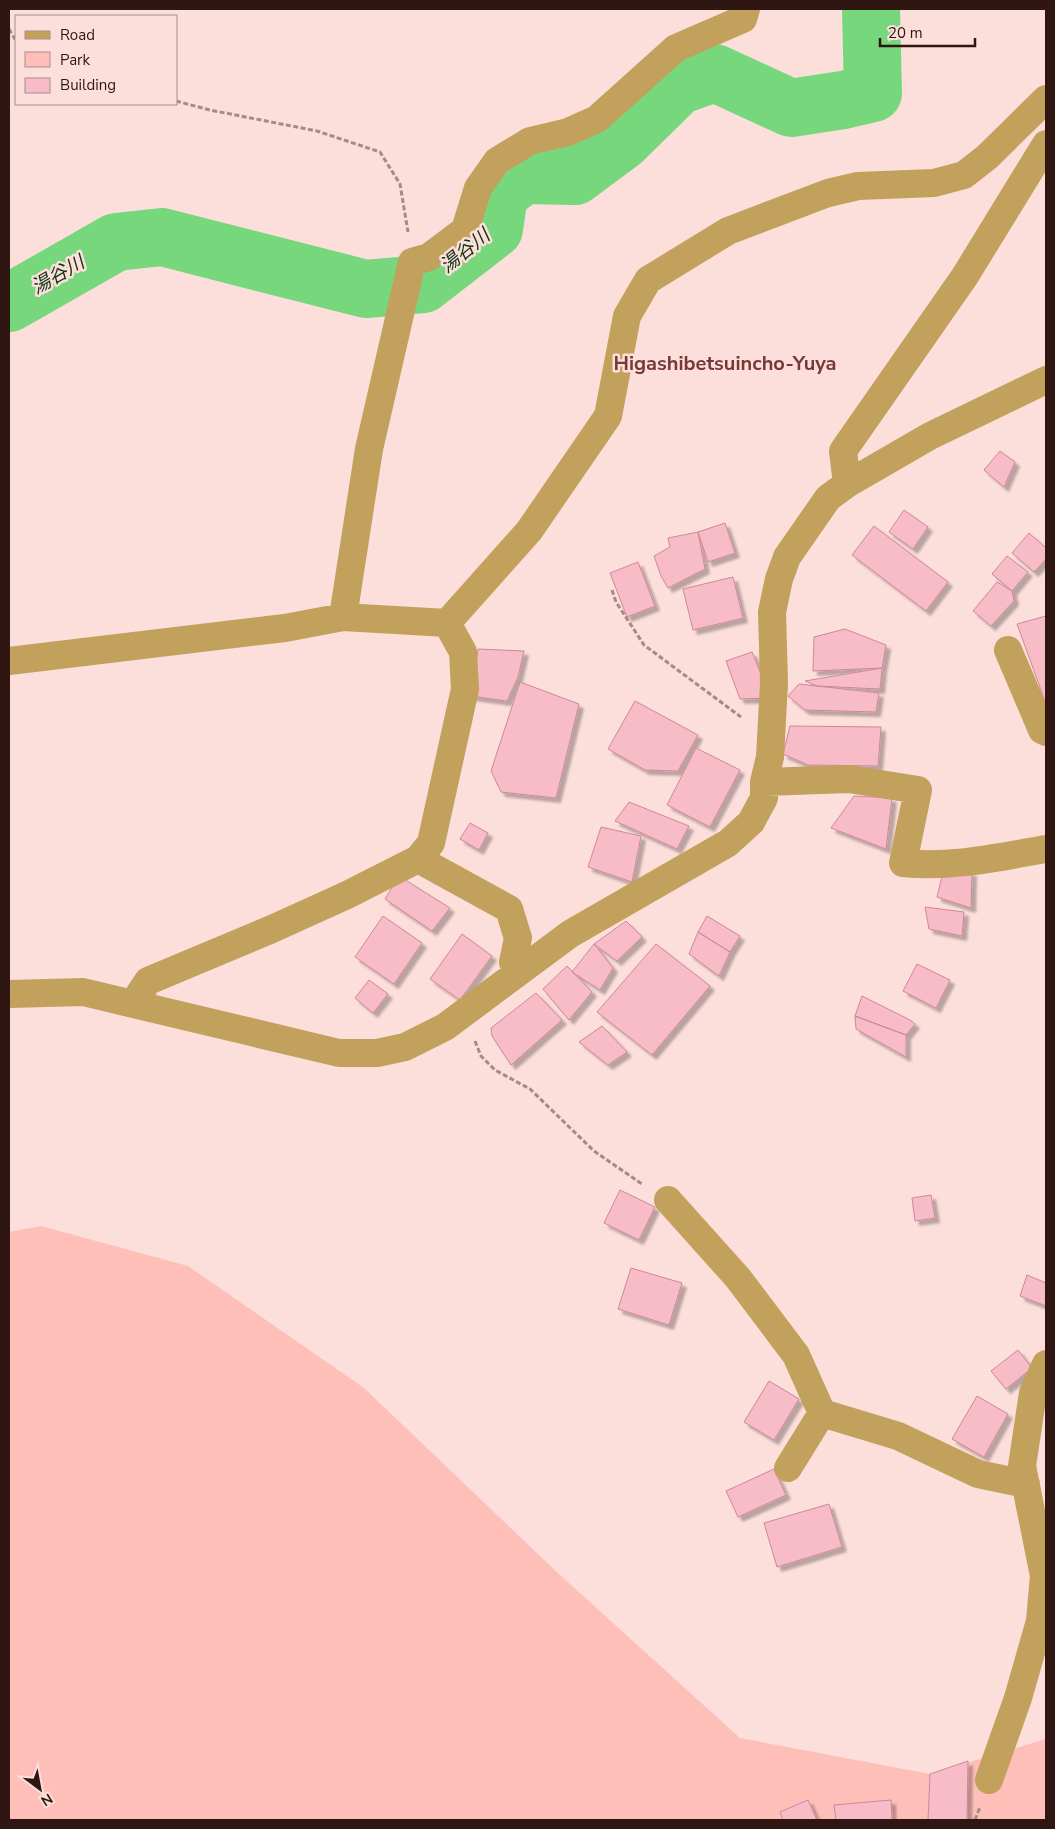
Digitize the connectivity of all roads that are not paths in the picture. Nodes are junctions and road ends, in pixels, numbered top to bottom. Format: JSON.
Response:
{"nodes":[{"id":1,"x":746,"y":9,"type":"edge"},
{"id":2,"x":1046,"y":99,"type":"edge"},
{"id":3,"x":1046,"y":144,"type":"edge"},
{"id":4,"x":1046,"y":380,"type":"edge"},
{"id":5,"x":847,"y":484,"type":"junction"},
{"id":6,"x":343,"y":617,"type":"junction"},
{"id":7,"x":447,"y":623,"type":"junction"},
{"id":8,"x":1008,"y":650,"type":"dead end"},
{"id":9,"x":9,"y":661,"type":"edge"},
{"id":10,"x":1046,"y":732,"type":"edge"},
{"id":11,"x":764,"y":782,"type":"junction"},
{"id":12,"x":1046,"y":849,"type":"edge"},
{"id":13,"x":418,"y":858,"type":"junction"},
{"id":14,"x":520,"y":970,"type":"junction"},
{"id":15,"x":9,"y":994,"type":"edge"},
{"id":16,"x":134,"y":1002,"type":"junction"},
{"id":17,"x":668,"y":1200,"type":"road end"},
{"id":18,"x":1046,"y":1364,"type":"edge"},
{"id":19,"x":822,"y":1413,"type":"junction"},
{"id":20,"x":788,"y":1468,"type":"dead end"},
{"id":21,"x":1026,"y":1484,"type":"junction"},
{"id":22,"x":989,"y":1780,"type":"dead end"}],
"edges":[{"from":1,"to":6,"type":"street"},
{"from":2,"to":7,"type":"street"},
{"from":3,"to":5,"type":"street"},
{"from":4,"to":5,"type":"street"},
{"from":5,"to":11,"type":"street"},
{"from":6,"to":7,"type":"street"},
{"from":6,"to":9,"type":"street"},
{"from":7,"to":13,"type":"street"},
{"from":8,"to":10,"type":"street"},
{"from":11,"to":12,"type":"street"},
{"from":11,"to":14,"type":"street"},
{"from":13,"to":14,"type":"street"},
{"from":13,"to":16,"type":"street"},
{"from":14,"to":16,"type":"street"},
{"from":15,"to":16,"type":"street"},
{"from":17,"to":19,"type":"street"},
{"from":18,"to":21,"type":"street"},
{"from":19,"to":20,"type":"street"},
{"from":19,"to":21,"type":"street"},
{"from":21,"to":22,"type":"street"}]}
